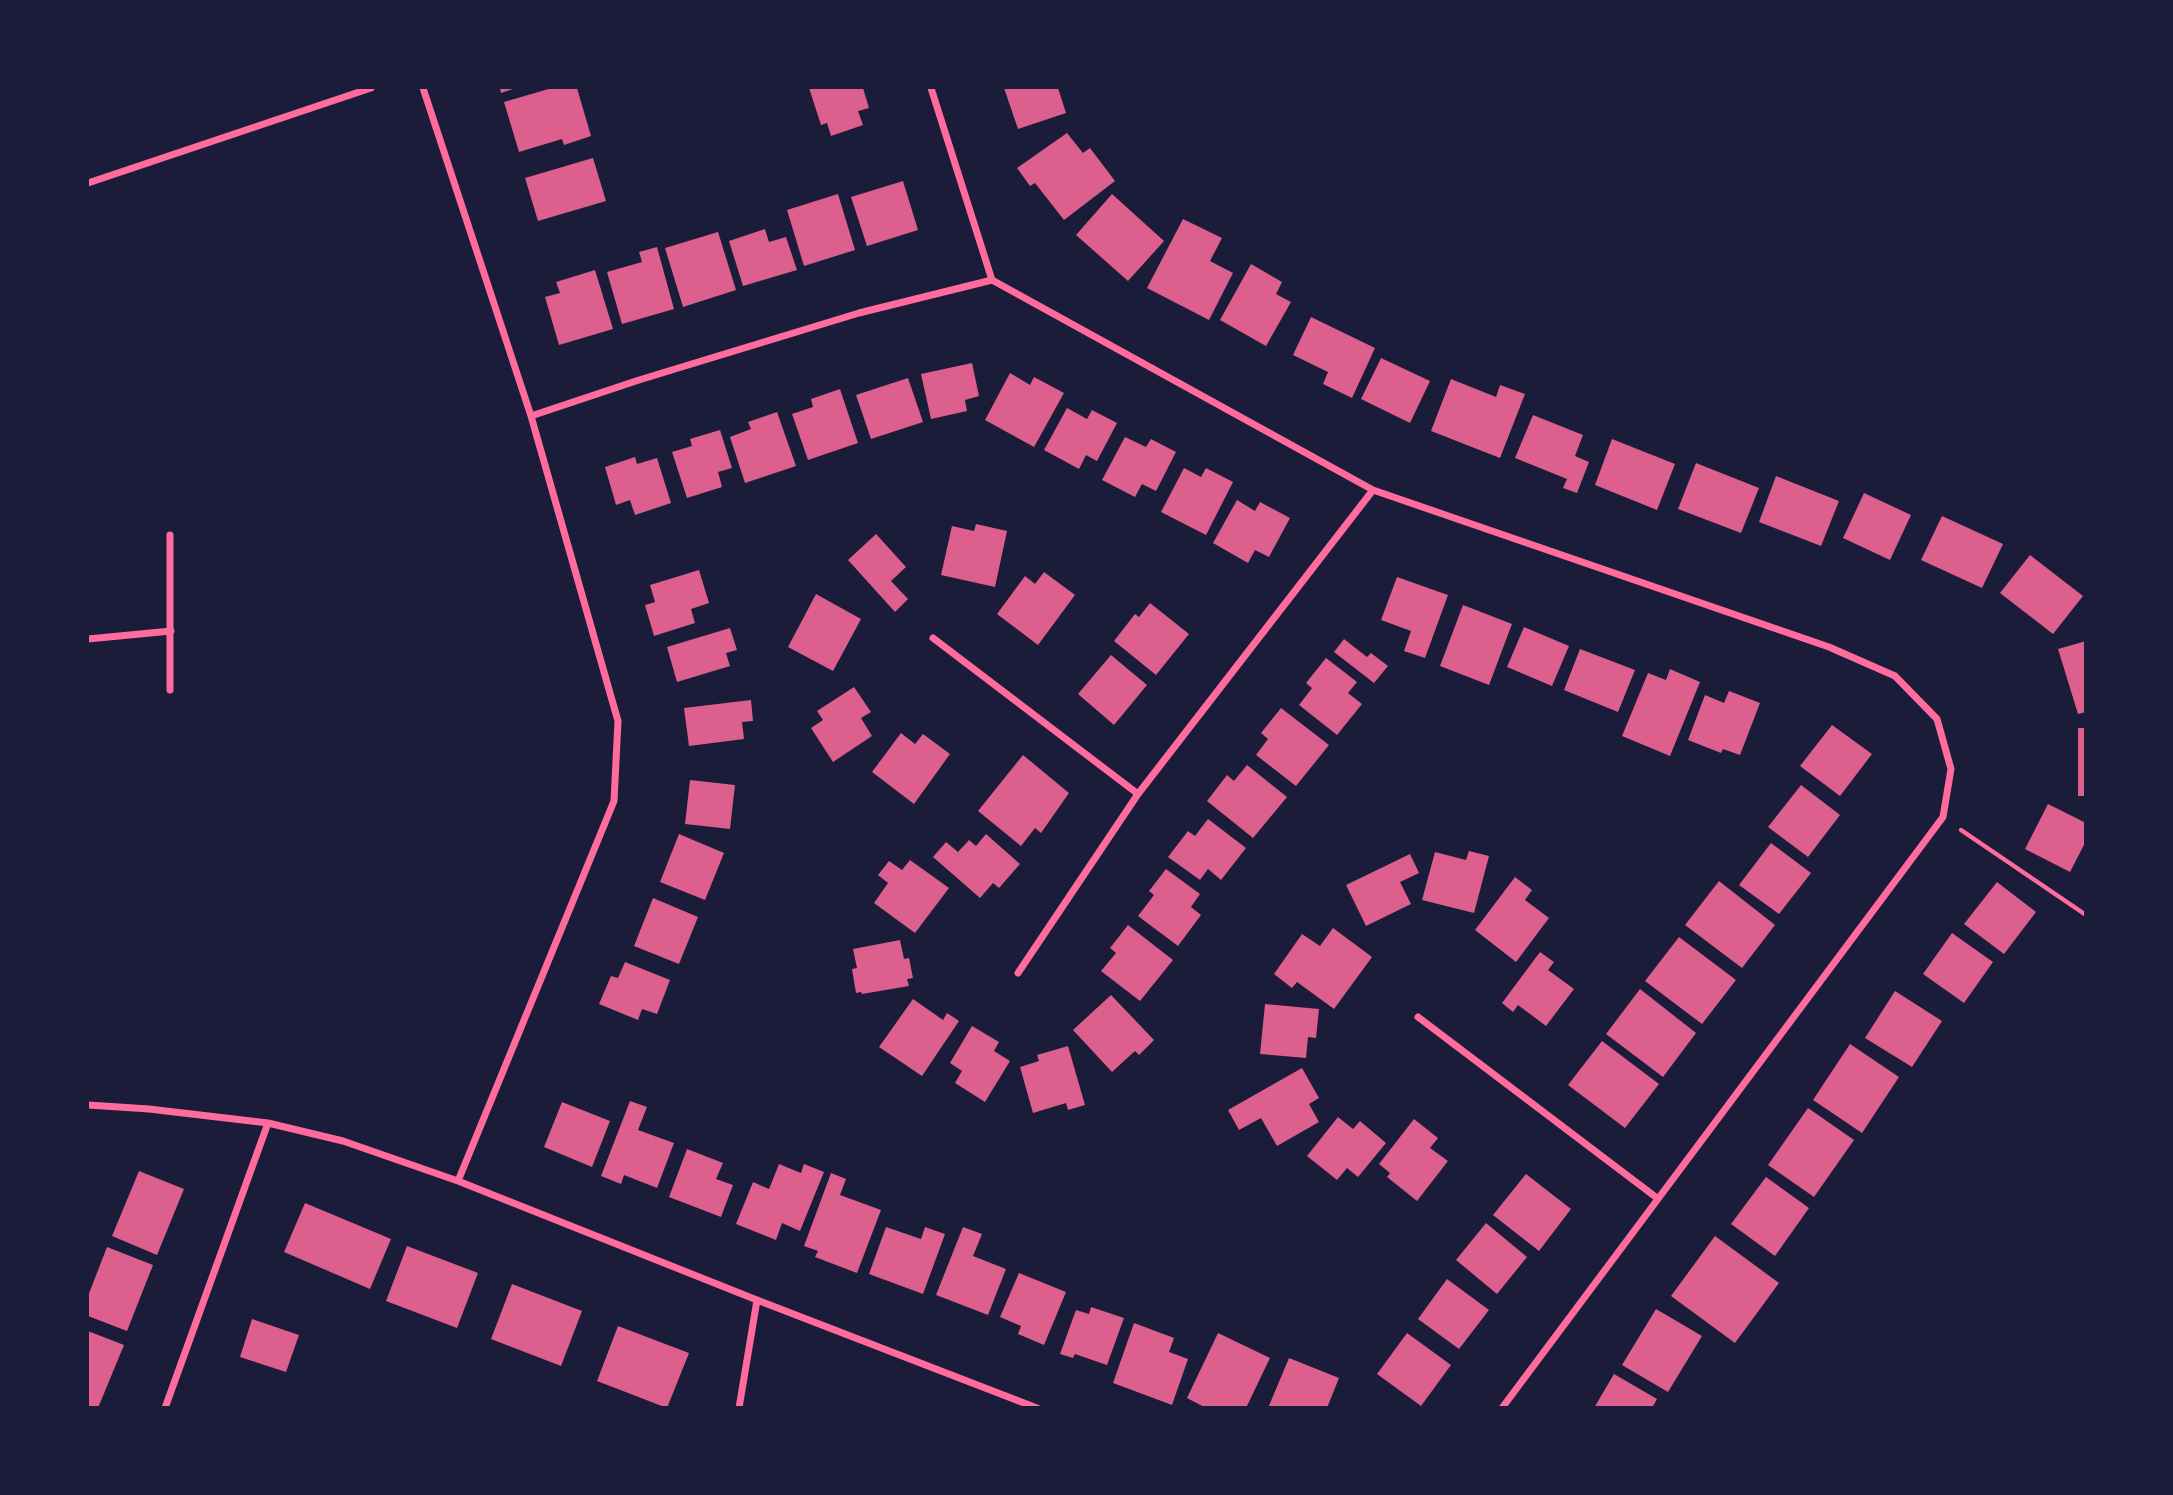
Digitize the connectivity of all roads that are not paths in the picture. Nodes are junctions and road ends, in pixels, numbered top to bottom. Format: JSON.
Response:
{"nodes":[{"id":1,"x":371,"y":88,"type":"edge"},
{"id":2,"x":423,"y":88,"type":"edge"},
{"id":3,"x":930,"y":88,"type":"edge"},
{"id":4,"x":88,"y":183,"type":"edge"},
{"id":5,"x":992,"y":280,"type":"junction"},
{"id":6,"x":531,"y":416,"type":"junction"},
{"id":7,"x":1373,"y":490,"type":"junction"},
{"id":8,"x":170,"y":534,"type":"dead end"},
{"id":9,"x":171,"y":631,"type":"junction"},
{"id":10,"x":933,"y":638,"type":"dead end"},
{"id":11,"x":88,"y":639,"type":"edge"},
{"id":12,"x":170,"y":690,"type":"dead end"},
{"id":13,"x":1138,"y":794,"type":"junction"},
{"id":14,"x":1018,"y":973,"type":"dead end"},
{"id":15,"x":1418,"y":1017,"type":"dead end"},
{"id":16,"x":88,"y":1105,"type":"edge"},
{"id":17,"x":268,"y":1123,"type":"junction"},
{"id":18,"x":458,"y":1181,"type":"junction"},
{"id":19,"x":1657,"y":1198,"type":"junction"},
{"id":20,"x":757,"y":1300,"type":"junction"},
{"id":21,"x":164,"y":1408,"type":"edge"},
{"id":22,"x":739,"y":1408,"type":"edge"},
{"id":23,"x":1038,"y":1408,"type":"edge"},
{"id":24,"x":1502,"y":1408,"type":"edge"}],
"edges":[{"from":1,"to":4,"type":"street"},
{"from":2,"to":6,"type":"street"},
{"from":3,"to":5,"type":"street"},
{"from":5,"to":6,"type":"street"},
{"from":5,"to":7,"type":"street"},
{"from":6,"to":18,"type":"street"},
{"from":7,"to":13,"type":"street"},
{"from":7,"to":19,"type":"street"},
{"from":8,"to":9,"type":"street"},
{"from":9,"to":11,"type":"street"},
{"from":9,"to":12,"type":"street"},
{"from":10,"to":13,"type":"street"},
{"from":13,"to":14,"type":"street"},
{"from":15,"to":19,"type":"street"},
{"from":16,"to":17,"type":"street"},
{"from":17,"to":18,"type":"street"},
{"from":17,"to":21,"type":"street"},
{"from":18,"to":20,"type":"street"},
{"from":19,"to":24,"type":"street"},
{"from":20,"to":22,"type":"street"},
{"from":20,"to":23,"type":"street"}]}
